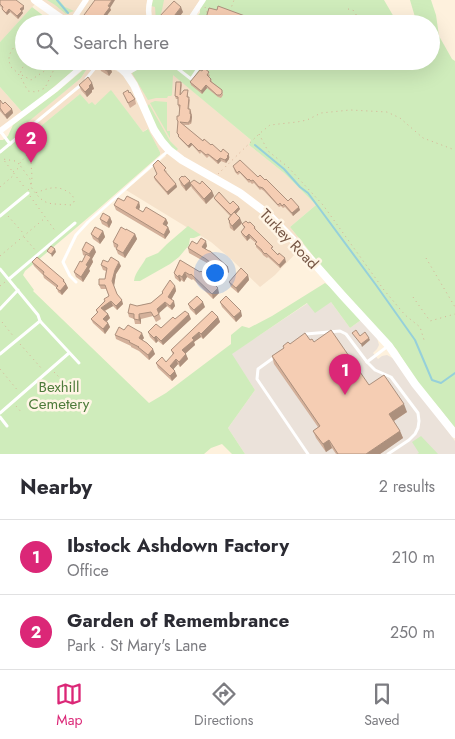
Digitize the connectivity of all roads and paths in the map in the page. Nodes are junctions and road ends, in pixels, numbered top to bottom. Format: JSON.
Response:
{"nodes":[{"id":1,"x":35,"y":0,"type":"edge"},
{"id":2,"x":86,"y":0,"type":"edge"},
{"id":3,"x":150,"y":0,"type":"edge"},
{"id":4,"x":203,"y":0,"type":"edge"},
{"id":5,"x":234,"y":0,"type":"edge"},
{"id":6,"x":205,"y":7,"type":"dead end"},
{"id":7,"x":348,"y":9,"type":"dead end"},
{"id":8,"x":230,"y":12,"type":"edge"},
{"id":9,"x":194,"y":14,"type":"edge"},
{"id":10,"x":57,"y":15,"type":"edge"},
{"id":11,"x":76,"y":15,"type":"edge"},
{"id":12,"x":148,"y":15,"type":"edge"},
{"id":13,"x":206,"y":15,"type":"edge"},
{"id":14,"x":356,"y":15,"type":"edge"},
{"id":15,"x":15,"y":46,"type":"edge"},
{"id":16,"x":21,"y":70,"type":"edge"},
{"id":17,"x":46,"y":70,"type":"edge"},
{"id":18,"x":54,"y":70,"type":"edge"},
{"id":19,"x":78,"y":70,"type":"edge"},
{"id":20,"x":93,"y":70,"type":"edge"},
{"id":21,"x":123,"y":70,"type":"edge"},
{"id":22,"x":131,"y":70,"type":"edge"},
{"id":23,"x":180,"y":70,"type":"edge"},
{"id":24,"x":197,"y":70,"type":"edge"},
{"id":25,"x":126,"y":73,"type":"junction"},
{"id":26,"x":20,"y":74,"type":"junction"},
{"id":27,"x":0,"y":131,"type":"edge"},
{"id":28,"x":24,"y":132,"type":"junction"},
{"id":29,"x":259,"y":134,"type":"junction"},
{"id":30,"x":10,"y":144,"type":"junction"},
{"id":31,"x":169,"y":150,"type":"junction"},
{"id":32,"x":455,"y":150,"type":"edge"},
{"id":33,"x":0,"y":152,"type":"edge"},
{"id":34,"x":28,"y":154,"type":"junction"},
{"id":35,"x":19,"y":164,"type":"junction"},
{"id":36,"x":20,"y":167,"type":"junction"},
{"id":37,"x":13,"y":172,"type":"junction"},
{"id":38,"x":15,"y":175,"type":"junction"},
{"id":39,"x":213,"y":179,"type":"junction"},
{"id":40,"x":0,"y":187,"type":"edge"},
{"id":41,"x":31,"y":187,"type":"junction"},
{"id":42,"x":27,"y":192,"type":"junction"},
{"id":43,"x":35,"y":193,"type":"junction"},
{"id":44,"x":5,"y":212,"type":"junction"},
{"id":45,"x":0,"y":216,"type":"edge"},
{"id":46,"x":46,"y":218,"type":"junction"},
{"id":47,"x":75,"y":223,"type":"dead end"},
{"id":48,"x":24,"y":236,"type":"junction"},
{"id":49,"x":60,"y":236,"type":"junction"},
{"id":50,"x":38,"y":254,"type":"junction"},
{"id":51,"x":0,"y":256,"type":"edge"},
{"id":52,"x":426,"y":258,"type":"dead end"},
{"id":53,"x":0,"y":269,"type":"edge"},
{"id":54,"x":8,"y":279,"type":"junction"},
{"id":55,"x":76,"y":282,"type":"dead end"},
{"id":56,"x":0,"y":286,"type":"edge"},
{"id":57,"x":18,"y":290,"type":"junction"},
{"id":58,"x":413,"y":297,"type":"dead end"},
{"id":59,"x":455,"y":307,"type":"edge"},
{"id":60,"x":0,"y":309,"type":"edge"},
{"id":61,"x":455,"y":314,"type":"edge"},
{"id":62,"x":40,"y":320,"type":"junction"},
{"id":63,"x":2,"y":322,"type":"dead end"},
{"id":64,"x":17,"y":340,"type":"junction"},
{"id":65,"x":298,"y":340,"type":"edge"},
{"id":66,"x":425,"y":343,"type":"dead end"},
{"id":67,"x":389,"y":346,"type":"junction"},
{"id":68,"x":282,"y":352,"type":"edge"},
{"id":69,"x":69,"y":353,"type":"junction"},
{"id":70,"x":0,"y":354,"type":"edge"},
{"id":71,"x":367,"y":362,"type":"junction"},
{"id":72,"x":79,"y":363,"type":"dead end"},
{"id":73,"x":0,"y":369,"type":"edge"},
{"id":74,"x":51,"y":369,"type":"junction"},
{"id":75,"x":45,"y":374,"type":"junction"},
{"id":76,"x":59,"y":377,"type":"dead end"},
{"id":77,"x":21,"y":395,"type":"junction"},
{"id":78,"x":12,"y":402,"type":"junction"},
{"id":79,"x":0,"y":412,"type":"edge"},
{"id":80,"x":22,"y":413,"type":"dead end"},
{"id":81,"x":0,"y":417,"type":"edge"},
{"id":82,"x":7,"y":426,"type":"dead end"},
{"id":83,"x":455,"y":434,"type":"edge"},
{"id":84,"x":308,"y":454,"type":"edge"},
{"id":85,"x":388,"y":454,"type":"edge"}],
"edges":[{"from":1,"to":10,"type":"street"},
{"from":2,"to":11,"type":"street"},
{"from":3,"to":12,"type":"street"},
{"from":4,"to":9,"type":"street"},
{"from":5,"to":8,"type":"path"},
{"from":6,"to":13,"type":"path"},
{"from":7,"to":14,"type":"path"},
{"from":15,"to":26,"type":"path"},
{"from":16,"to":26,"type":"path"},
{"from":17,"to":26,"type":"path"},
{"from":18,"to":26,"type":"path"},
{"from":19,"to":27,"type":"street"},
{"from":20,"to":28,"type":"lane"},
{"from":21,"to":25,"type":"street","name":"Turkey Road"},
{"from":22,"to":25,"type":"street"},
{"from":23,"to":24,"type":"lane"},
{"from":25,"to":31,"type":"street","name":"Turkey Road"},
{"from":27,"to":30,"type":"lane"},
{"from":28,"to":30,"type":"lane"},
{"from":28,"to":34,"type":"path"},
{"from":29,"to":32,"type":"path"},
{"from":29,"to":39,"type":"path"},
{"from":29,"to":66,"type":"path"},
{"from":30,"to":33,"type":"lane"},
{"from":31,"to":39,"type":"street","name":"Turkey Road"},
{"from":31,"to":55,"type":"lane"},
{"from":34,"to":35,"type":"path"},
{"from":34,"to":41,"type":"path"},
{"from":35,"to":36,"type":"path"},
{"from":35,"to":37,"type":"path"},
{"from":36,"to":37,"type":"path"},
{"from":36,"to":41,"type":"path"},
{"from":37,"to":38,"type":"path"},
{"from":38,"to":40,"type":"path"},
{"from":38,"to":42,"type":"path"},
{"from":39,"to":67,"type":"street","name":"Turkey Road"},
{"from":41,"to":42,"type":"path"},
{"from":41,"to":43,"type":"path"},
{"from":42,"to":44,"type":"lane"},
{"from":42,"to":46,"type":"path"},
{"from":43,"to":43,"type":"path"},
{"from":44,"to":45,"type":"lane"},
{"from":44,"to":48,"type":"path"},
{"from":46,"to":48,"type":"path"},
{"from":46,"to":49,"type":"path"},
{"from":47,"to":49,"type":"lane"},
{"from":48,"to":50,"type":"path"},
{"from":48,"to":51,"type":"path"},
{"from":49,"to":50,"type":"lane"},
{"from":50,"to":54,"type":"lane"},
{"from":52,"to":59,"type":"path"},
{"from":53,"to":54,"type":"lane"},
{"from":54,"to":56,"type":"path"},
{"from":54,"to":57,"type":"lane"},
{"from":57,"to":60,"type":"lane"},
{"from":57,"to":62,"type":"lane"},
{"from":58,"to":61,"type":"path"},
{"from":62,"to":64,"type":"lane"},
{"from":62,"to":69,"type":"lane"},
{"from":63,"to":64,"type":"path"},
{"from":64,"to":70,"type":"lane"},
{"from":64,"to":75,"type":"path"},
{"from":65,"to":71,"type":"lane"},
{"from":67,"to":71,"type":"lane"},
{"from":67,"to":83,"type":"street","name":"Turkey Road"},
{"from":68,"to":84,"type":"lane"},
{"from":69,"to":72,"type":"lane"},
{"from":69,"to":74,"type":"lane"},
{"from":71,"to":85,"type":"lane"},
{"from":73,"to":77,"type":"path"},
{"from":74,"to":75,"type":"lane"},
{"from":74,"to":76,"type":"path"},
{"from":75,"to":77,"type":"lane"},
{"from":77,"to":78,"type":"lane"},
{"from":78,"to":79,"type":"lane"},
{"from":78,"to":80,"type":"path"},
{"from":81,"to":82,"type":"lane"}]}
